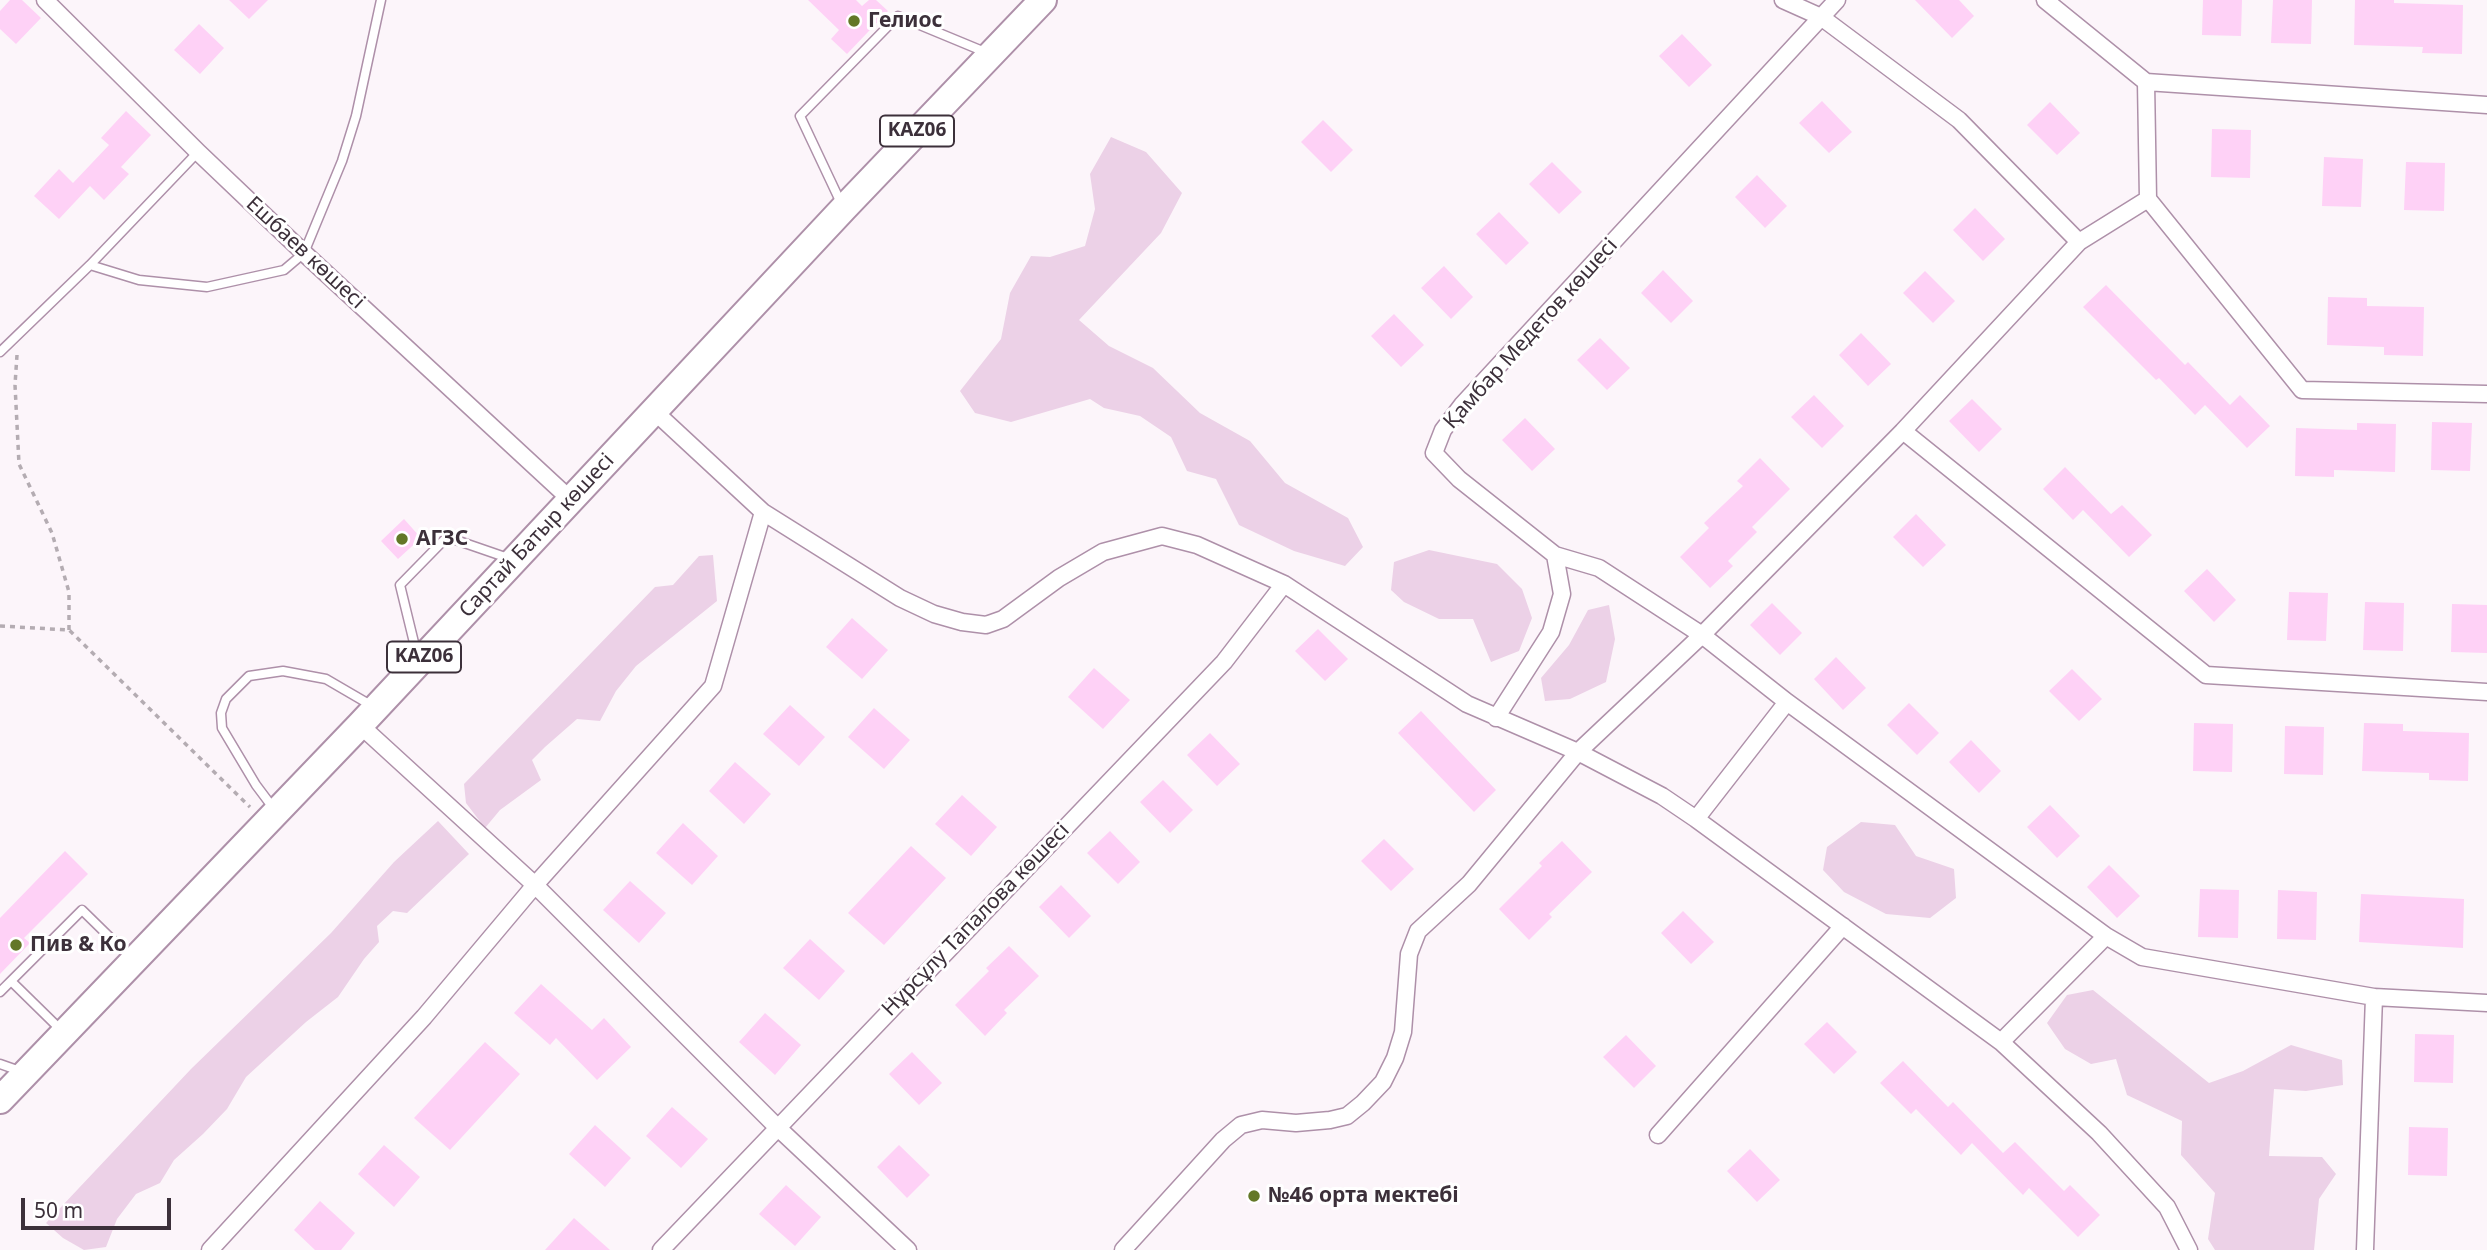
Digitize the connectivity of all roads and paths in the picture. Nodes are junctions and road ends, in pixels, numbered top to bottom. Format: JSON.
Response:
{"nodes":[{"id":1,"x":46,"y":0,"type":"edge"},
{"id":2,"x":381,"y":0,"type":"edge"},
{"id":3,"x":1043,"y":0,"type":"edge"},
{"id":4,"x":1783,"y":0,"type":"edge"},
{"id":5,"x":1837,"y":0,"type":"edge"},
{"id":6,"x":2045,"y":0,"type":"edge"},
{"id":7,"x":1821,"y":17,"type":"junction"},
{"id":8,"x":991,"y":54,"type":"junction"},
{"id":9,"x":2146,"y":82,"type":"junction"},
{"id":10,"x":2487,"y":105,"type":"edge"},
{"id":11,"x":198,"y":152,"type":"junction"},
{"id":12,"x":2148,"y":199,"type":"junction"},
{"id":13,"x":844,"y":208,"type":"junction"},
{"id":14,"x":2079,"y":242,"type":"junction"},
{"id":15,"x":304,"y":253,"type":"junction"},
{"id":16,"x":89,"y":265,"type":"junction"},
{"id":17,"x":18,"y":335,"type":"junction"},
{"id":18,"x":0,"y":352,"type":"edge"},
{"id":19,"x":2487,"y":394,"type":"edge"},
{"id":20,"x":654,"y":411,"type":"junction"},
{"id":21,"x":1903,"y":431,"type":"junction"},
{"id":22,"x":571,"y":500,"type":"junction"},
{"id":23,"x":763,"y":512,"type":"junction"},
{"id":24,"x":1555,"y":555,"type":"junction"},
{"id":25,"x":514,"y":560,"type":"junction"},
{"id":26,"x":1284,"y":584,"type":"junction"},
{"id":27,"x":0,"y":626,"type":"edge"},
{"id":28,"x":69,"y":630,"type":"junction"},
{"id":29,"x":1702,"y":635,"type":"junction"},
{"id":30,"x":418,"y":663,"type":"junction"},
{"id":31,"x":2487,"y":692,"type":"edge"},
{"id":32,"x":1787,"y":702,"type":"junction"},
{"id":33,"x":368,"y":716,"type":"junction"},
{"id":34,"x":1496,"y":718,"type":"junction"},
{"id":35,"x":1578,"y":752,"type":"junction"},
{"id":36,"x":272,"y":818,"type":"junction"},
{"id":37,"x":1696,"y":819,"type":"junction"},
{"id":38,"x":535,"y":885,"type":"junction"},
{"id":39,"x":1843,"y":926,"type":"junction"},
{"id":40,"x":2106,"y":936,"type":"junction"},
{"id":41,"x":134,"y":961,"type":"junction"},
{"id":42,"x":11,"y":981,"type":"junction"},
{"id":43,"x":0,"y":992,"type":"edge"},
{"id":44,"x":2374,"y":997,"type":"junction"},
{"id":45,"x":2487,"y":1003,"type":"edge"},
{"id":46,"x":64,"y":1034,"type":"junction"},
{"id":47,"x":2001,"y":1042,"type":"junction"},
{"id":48,"x":0,"y":1063,"type":"edge"},
{"id":49,"x":26,"y":1073,"type":"junction"},
{"id":50,"x":0,"y":1100,"type":"edge"},
{"id":51,"x":778,"y":1127,"type":"junction"},
{"id":52,"x":1658,"y":1135,"type":"dead end"},
{"id":53,"x":210,"y":1250,"type":"edge"},
{"id":54,"x":661,"y":1250,"type":"edge"},
{"id":55,"x":908,"y":1250,"type":"edge"},
{"id":56,"x":1123,"y":1250,"type":"edge"},
{"id":57,"x":2189,"y":1250,"type":"edge"},
{"id":58,"x":2365,"y":1250,"type":"edge"}],
"edges":[{"from":1,"to":11,"type":"street","name":"Ешбаев көшесі"},
{"from":2,"to":15,"type":"lane"},
{"from":3,"to":8,"type":"highway","name":"Сартай Батыр көшесі","number":"KАZ06"},
{"from":4,"to":7,"type":"street"},
{"from":5,"to":7,"type":"street","name":"Қамбар Медетов көшесі"},
{"from":6,"to":9,"type":"street"},
{"from":7,"to":14,"type":"street"},
{"from":7,"to":24,"type":"street","name":"Қамбар Медетов көшесі"},
{"from":8,"to":13,"type":"highway","name":"Сартай Батыр көшесі","number":"KАZ06"},
{"from":8,"to":13,"type":"lane"},
{"from":9,"to":10,"type":"street"},
{"from":9,"to":12,"type":"street"},
{"from":11,"to":15,"type":"street","name":"Ешбаев көшесі"},
{"from":11,"to":16,"type":"lane"},
{"from":12,"to":14,"type":"street"},
{"from":12,"to":19,"type":"street"},
{"from":13,"to":20,"type":"highway","name":"Сартай Батыр көшесі","number":"KАZ06"},
{"from":14,"to":21,"type":"street"},
{"from":15,"to":16,"type":"lane"},
{"from":15,"to":22,"type":"street","name":"Ешбаев көшесі"},
{"from":16,"to":17,"type":"lane"},
{"from":17,"to":18,"type":"lane"},
{"from":17,"to":28,"type":"path"},
{"from":20,"to":22,"type":"highway","name":"Сартай Батыр көшесі","number":"KАZ06"},
{"from":20,"to":23,"type":"street"},
{"from":21,"to":29,"type":"street"},
{"from":21,"to":31,"type":"street"},
{"from":22,"to":25,"type":"highway","name":"Сартай Батыр көшесі","number":"KАZ06"},
{"from":23,"to":26,"type":"street"},
{"from":23,"to":38,"type":"street"},
{"from":24,"to":29,"type":"street"},
{"from":24,"to":34,"type":"street"},
{"from":25,"to":30,"type":"highway","name":"Сартай Батыр көшесі","number":"KАZ06"},
{"from":25,"to":30,"type":"lane"},
{"from":26,"to":34,"type":"street"},
{"from":26,"to":51,"type":"street","name":"Нұрсұлу Тапалова көшесі"},
{"from":27,"to":28,"type":"path"},
{"from":28,"to":36,"type":"path"},
{"from":29,"to":32,"type":"street"},
{"from":29,"to":35,"type":"street"},
{"from":30,"to":33,"type":"highway","name":"Сартай Батыр көшесі","number":"KАZ06"},
{"from":32,"to":37,"type":"street"},
{"from":32,"to":40,"type":"street"},
{"from":33,"to":36,"type":"highway","name":"Сартай Батыр көшесі","number":"KАZ06"},
{"from":33,"to":36,"type":"lane"},
{"from":33,"to":38,"type":"street"},
{"from":34,"to":35,"type":"street"},
{"from":35,"to":37,"type":"street"},
{"from":35,"to":56,"type":"street"},
{"from":36,"to":41,"type":"highway","name":"Сартай Батыр көшесі","number":"KАZ06"},
{"from":37,"to":39,"type":"street"},
{"from":38,"to":51,"type":"street"},
{"from":38,"to":53,"type":"street"},
{"from":39,"to":47,"type":"street"},
{"from":39,"to":52,"type":"street"},
{"from":40,"to":44,"type":"street"},
{"from":40,"to":47,"type":"street"},
{"from":41,"to":42,"type":"lane"},
{"from":41,"to":46,"type":"highway","name":"Сартай Батыр көшесі","number":"KАZ06"},
{"from":42,"to":43,"type":"lane"},
{"from":42,"to":46,"type":"lane"},
{"from":44,"to":45,"type":"street"},
{"from":44,"to":58,"type":"street"},
{"from":46,"to":49,"type":"highway","name":"Сартай Батыр көшесі","number":"KАZ06"},
{"from":47,"to":57,"type":"street"},
{"from":48,"to":49,"type":"lane"},
{"from":49,"to":50,"type":"highway","name":"Сартай Батыр көшесі","number":"KАZ06"},
{"from":51,"to":54,"type":"street","name":"Нұрсұлу Тапалова көшесі"},
{"from":51,"to":55,"type":"street"}]}
